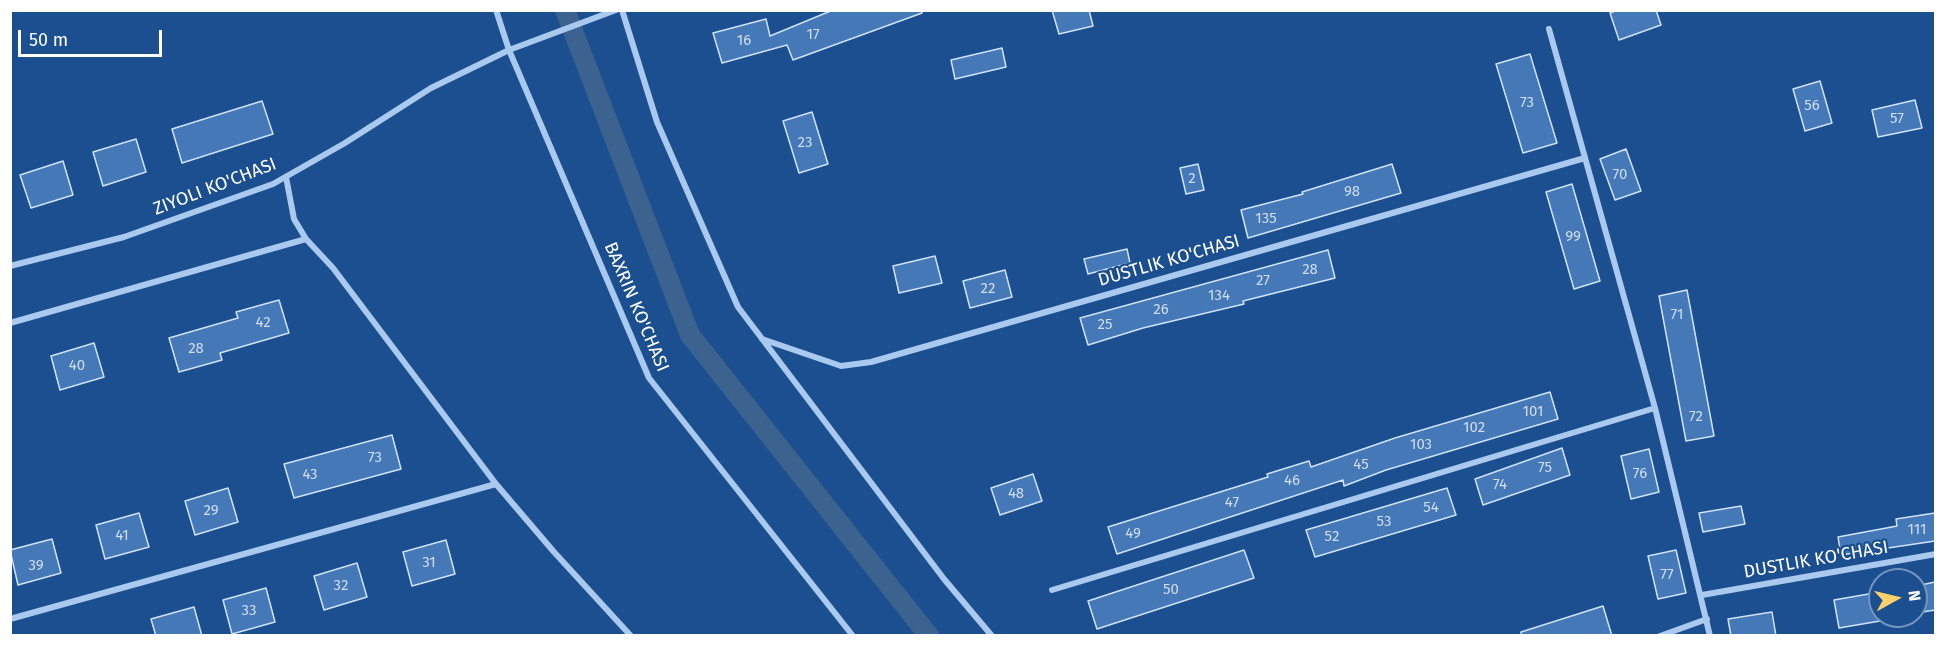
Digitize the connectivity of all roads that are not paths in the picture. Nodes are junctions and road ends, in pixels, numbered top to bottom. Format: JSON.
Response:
{"nodes":[{"id":1,"x":496,"y":10,"type":"edge"},
{"id":2,"x":616,"y":10,"type":"edge"},
{"id":3,"x":622,"y":10,"type":"edge"},
{"id":4,"x":1549,"y":29,"type":"dead end"},
{"id":5,"x":509,"y":50,"type":"junction"},
{"id":6,"x":1585,"y":159,"type":"junction"},
{"id":7,"x":286,"y":177,"type":"junction"},
{"id":8,"x":306,"y":239,"type":"junction"},
{"id":9,"x":10,"y":266,"type":"edge"},
{"id":10,"x":10,"y":323,"type":"edge"},
{"id":11,"x":762,"y":339,"type":"junction"},
{"id":12,"x":1655,"y":408,"type":"junction"},
{"id":13,"x":496,"y":483,"type":"junction"},
{"id":14,"x":1935,"y":554,"type":"edge"},
{"id":15,"x":1052,"y":590,"type":"dead end"},
{"id":16,"x":1702,"y":595,"type":"junction"},
{"id":17,"x":10,"y":619,"type":"edge"},
{"id":18,"x":1707,"y":619,"type":"junction"},
{"id":19,"x":631,"y":636,"type":"edge"},
{"id":20,"x":853,"y":636,"type":"edge"},
{"id":21,"x":992,"y":636,"type":"edge"},
{"id":22,"x":1660,"y":636,"type":"edge"},
{"id":23,"x":1710,"y":636,"type":"edge"}],
"edges":[{"from":1,"to":5,"type":"street","name":"BAXRIN KO'CHASI"},
{"from":2,"to":5,"type":"street","name":"ZIYOLI KO'CHASI"},
{"from":3,"to":11,"type":"street"},
{"from":4,"to":6,"type":"street"},
{"from":5,"to":7,"type":"street","name":"ZIYOLI KO'CHASI"},
{"from":5,"to":20,"type":"street","name":"BAXRIN KO'CHASI"},
{"from":6,"to":11,"type":"street","name":"DUSTLIK KO'CHASI"},
{"from":6,"to":12,"type":"street"},
{"from":7,"to":8,"type":"street"},
{"from":7,"to":9,"type":"street","name":"ZIYOLI KO'CHASI"},
{"from":8,"to":10,"type":"street"},
{"from":8,"to":13,"type":"street"},
{"from":11,"to":21,"type":"street"},
{"from":12,"to":15,"type":"street"},
{"from":12,"to":16,"type":"street"},
{"from":13,"to":17,"type":"street"},
{"from":13,"to":19,"type":"street"},
{"from":14,"to":16,"type":"street","name":"DUSTLIK KO'CHASI"},
{"from":16,"to":18,"type":"street"},
{"from":18,"to":22,"type":"street"},
{"from":18,"to":23,"type":"street"}]}
